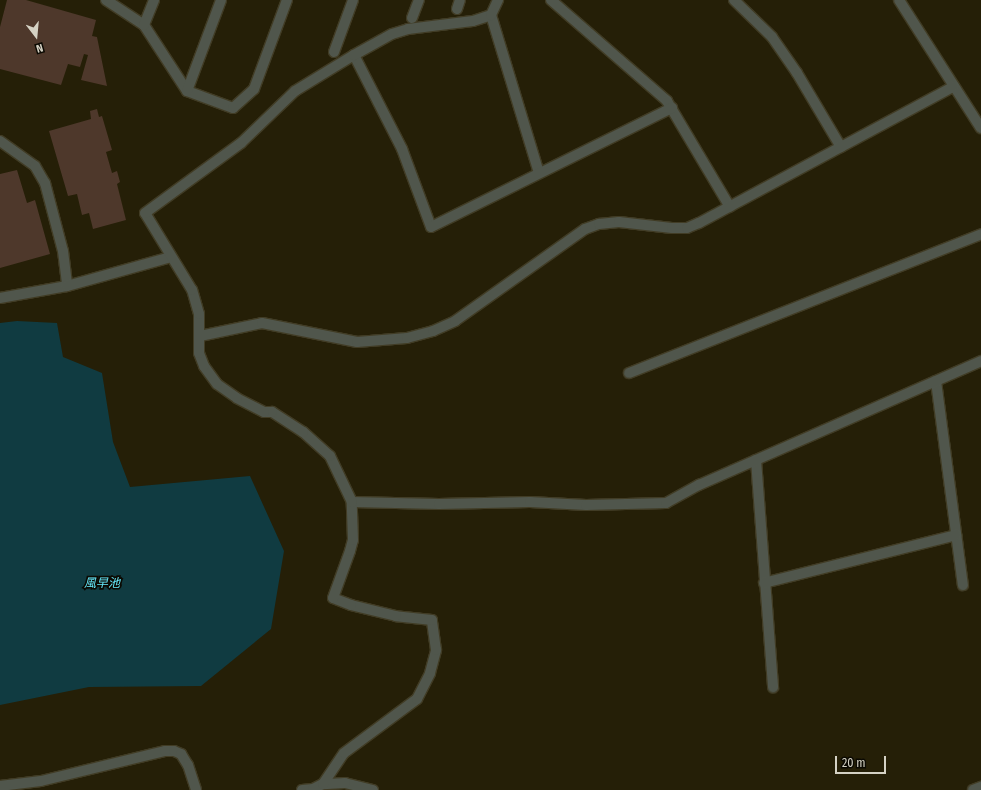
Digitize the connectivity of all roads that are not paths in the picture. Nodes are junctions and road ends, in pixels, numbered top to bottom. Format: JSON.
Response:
{"nodes":[{"id":1,"x":106,"y":0,"type":"edge"},
{"id":2,"x":154,"y":0,"type":"edge"},
{"id":3,"x":221,"y":0,"type":"edge"},
{"id":4,"x":287,"y":0,"type":"edge"},
{"id":5,"x":353,"y":0,"type":"edge"},
{"id":6,"x":419,"y":0,"type":"edge"},
{"id":7,"x":498,"y":0,"type":"edge"},
{"id":8,"x":551,"y":0,"type":"edge"},
{"id":9,"x":734,"y":0,"type":"edge"},
{"id":10,"x":899,"y":0,"type":"edge"},
{"id":11,"x":491,"y":15,"type":"junction"},
{"id":12,"x":412,"y":18,"type":"dead end"},
{"id":13,"x":144,"y":25,"type":"junction"},
{"id":14,"x":334,"y":52,"type":"dead end"},
{"id":15,"x":354,"y":55,"type":"junction"},
{"id":16,"x":954,"y":86,"type":"junction"},
{"id":17,"x":187,"y":91,"type":"junction"},
{"id":18,"x":672,"y":108,"type":"junction"},
{"id":19,"x":981,"y":128,"type":"edge"},
{"id":20,"x":0,"y":141,"type":"edge"},
{"id":21,"x":841,"y":147,"type":"junction"},
{"id":22,"x":539,"y":173,"type":"junction"},
{"id":23,"x":730,"y":207,"type":"junction"},
{"id":24,"x":981,"y":234,"type":"edge"},
{"id":25,"x":171,"y":257,"type":"junction"},
{"id":26,"x":67,"y":286,"type":"junction"},
{"id":27,"x":0,"y":298,"type":"edge"},
{"id":28,"x":200,"y":336,"type":"junction"},
{"id":29,"x":981,"y":361,"type":"edge"},
{"id":30,"x":629,"y":373,"type":"dead end"},
{"id":31,"x":936,"y":381,"type":"junction"},
{"id":32,"x":756,"y":460,"type":"junction"},
{"id":33,"x":352,"y":502,"type":"junction"},
{"id":34,"x":956,"y":535,"type":"junction"},
{"id":35,"x":764,"y":583,"type":"junction"},
{"id":36,"x":963,"y":585,"type":"dead end"},
{"id":37,"x":772,"y":687,"type":"dead end"},
{"id":38,"x":323,"y":784,"type":"junction"},
{"id":39,"x":0,"y":786,"type":"edge"},
{"id":40,"x":981,"y":787,"type":"edge"},
{"id":41,"x":196,"y":790,"type":"edge"},
{"id":42,"x":302,"y":790,"type":"edge"},
{"id":43,"x":373,"y":790,"type":"edge"},
{"id":44,"x":973,"y":790,"type":"edge"}],
"edges":[{"from":1,"to":13,"type":"street"},
{"from":2,"to":13,"type":"street"},
{"from":3,"to":17,"type":"street"},
{"from":4,"to":17,"type":"street"},
{"from":5,"to":14,"type":"street"},
{"from":6,"to":12,"type":"street"},
{"from":7,"to":11,"type":"street"},
{"from":8,"to":18,"type":"street"},
{"from":9,"to":21,"type":"street"},
{"from":10,"to":16,"type":"street"},
{"from":11,"to":15,"type":"street"},
{"from":11,"to":22,"type":"street"},
{"from":13,"to":17,"type":"street"},
{"from":15,"to":22,"type":"street"},
{"from":15,"to":25,"type":"street"},
{"from":16,"to":19,"type":"street"},
{"from":16,"to":21,"type":"street"},
{"from":18,"to":22,"type":"street"},
{"from":18,"to":23,"type":"street"},
{"from":20,"to":26,"type":"street"},
{"from":21,"to":23,"type":"street"},
{"from":23,"to":28,"type":"street"},
{"from":24,"to":30,"type":"street"},
{"from":25,"to":26,"type":"street"},
{"from":25,"to":28,"type":"street"},
{"from":26,"to":27,"type":"street"},
{"from":28,"to":33,"type":"street"},
{"from":29,"to":31,"type":"street"},
{"from":31,"to":32,"type":"street"},
{"from":31,"to":34,"type":"street"},
{"from":32,"to":33,"type":"street"},
{"from":32,"to":35,"type":"street"},
{"from":33,"to":38,"type":"street"},
{"from":34,"to":35,"type":"street"},
{"from":34,"to":36,"type":"street"},
{"from":35,"to":37,"type":"street"},
{"from":38,"to":42,"type":"street"},
{"from":38,"to":43,"type":"street"},
{"from":39,"to":41,"type":"street"},
{"from":40,"to":44,"type":"street"}]}
